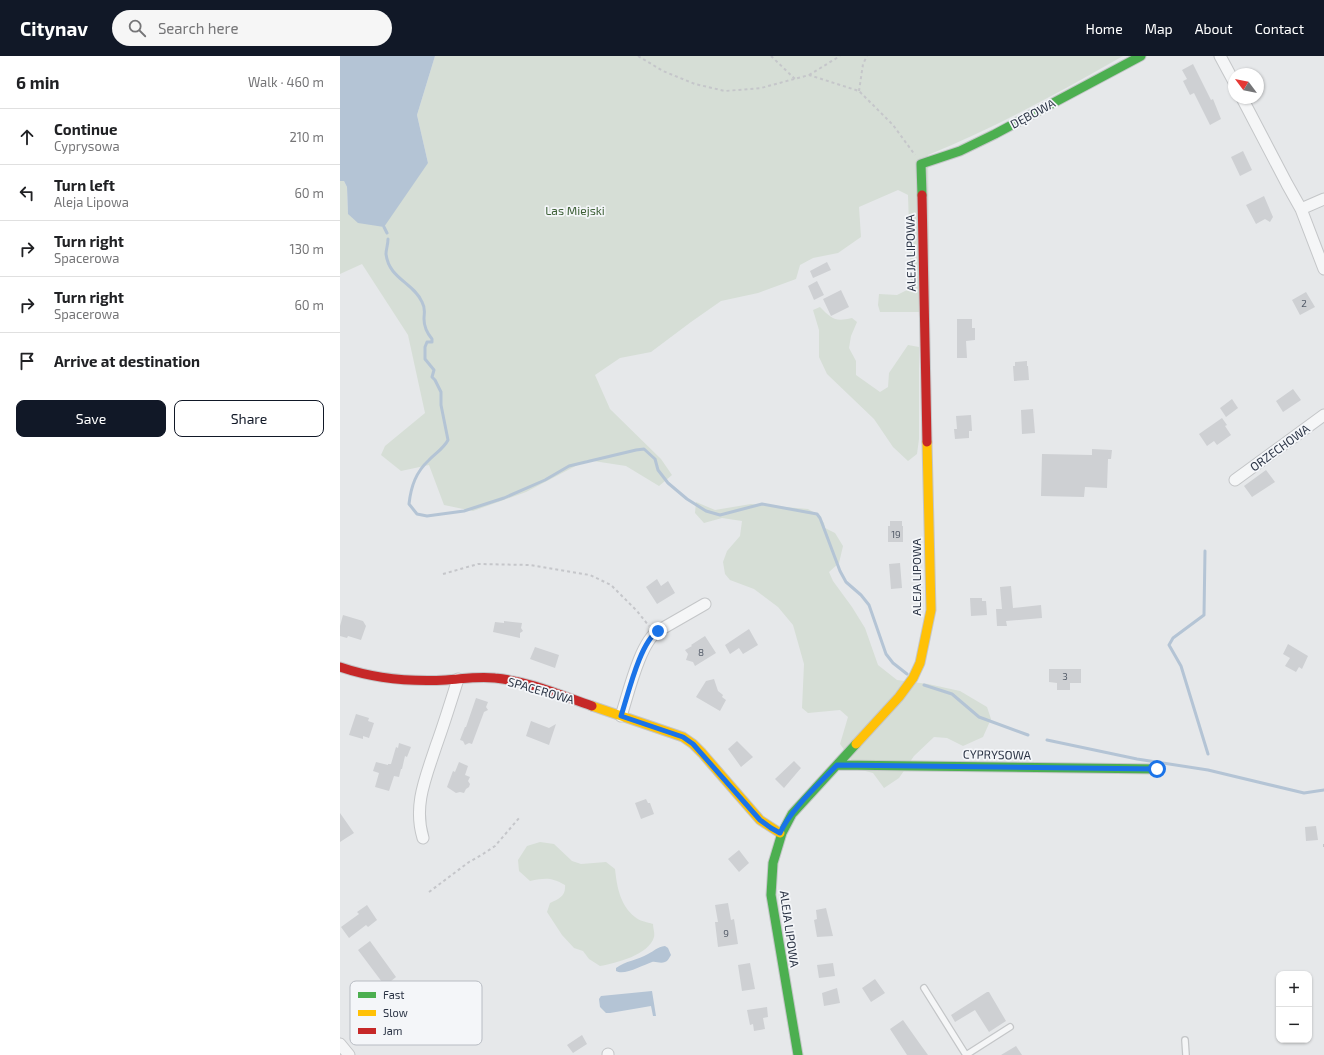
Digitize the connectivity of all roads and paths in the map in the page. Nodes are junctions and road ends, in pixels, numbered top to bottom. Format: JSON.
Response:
{"nodes":[{"id":1,"x":638,"y":56,"type":"edge"},
{"id":2,"x":771,"y":56,"type":"edge"},
{"id":3,"x":840,"y":56,"type":"edge"},
{"id":4,"x":867,"y":56,"type":"edge"},
{"id":5,"x":1141,"y":56,"type":"edge"},
{"id":6,"x":1220,"y":56,"type":"edge"},
{"id":7,"x":1228,"y":71,"type":"edge"},
{"id":8,"x":809,"y":74,"type":"junction"},
{"id":9,"x":794,"y":79,"type":"junction"},
{"id":10,"x":859,"y":91,"type":"junction"},
{"id":11,"x":1245,"y":104,"type":"edge"},
{"id":12,"x":921,"y":164,"type":"junction"},
{"id":13,"x":1324,"y":199,"type":"edge"},
{"id":14,"x":1301,"y":209,"type":"junction"},
{"id":15,"x":1324,"y":268,"type":"edge"},
{"id":16,"x":1324,"y":415,"type":"edge"},
{"id":17,"x":1235,"y":480,"type":"dead end"},
{"id":18,"x":443,"y":574,"type":"dead end"},
{"id":19,"x":705,"y":604,"type":"dead end"},
{"id":20,"x":655,"y":633,"type":"junction"},
{"id":21,"x":340,"y":667,"type":"edge"},
{"id":22,"x":458,"y":679,"type":"junction"},
{"id":23,"x":621,"y":716,"type":"junction"},
{"id":24,"x":837,"y":765,"type":"junction"},
{"id":25,"x":1157,"y":769,"type":"dead end"},
{"id":26,"x":520,"y":818,"type":"dead end"},
{"id":27,"x":780,"y":833,"type":"junction"},
{"id":28,"x":423,"y":838,"type":"dead end"},
{"id":29,"x":1324,"y":844,"type":"edge"},
{"id":30,"x":1324,"y":850,"type":"edge"},
{"id":31,"x":429,"y":892,"type":"dead end"},
{"id":32,"x":924,"y":988,"type":"dead end"},
{"id":33,"x":1010,"y":1027,"type":"dead end"},
{"id":34,"x":1185,"y":1040,"type":"dead end"},
{"id":35,"x":340,"y":1044,"type":"edge"},
{"id":36,"x":349,"y":1055,"type":"edge"},
{"id":37,"x":798,"y":1055,"type":"edge"},
{"id":38,"x":966,"y":1055,"type":"edge"},
{"id":39,"x":1186,"y":1055,"type":"edge"}],
"edges":[{"from":1,"to":9,"type":"path"},
{"from":2,"to":9,"type":"path"},
{"from":3,"to":8,"type":"path"},
{"from":4,"to":10,"type":"path"},
{"from":5,"to":12,"type":"street","name":"DĘBOWA"},
{"from":6,"to":7,"type":"street"},
{"from":8,"to":9,"type":"path"},
{"from":8,"to":10,"type":"path"},
{"from":10,"to":12,"type":"path"},
{"from":11,"to":14,"type":"street"},
{"from":12,"to":24,"type":"street","name":"ALEJA LIPOWA"},
{"from":13,"to":14,"type":"street"},
{"from":14,"to":15,"type":"street"},
{"from":16,"to":17,"type":"street","name":"ORZECHOWA"},
{"from":18,"to":20,"type":"path"},
{"from":19,"to":20,"type":"street"},
{"from":20,"to":23,"type":"street"},
{"from":21,"to":22,"type":"street","name":"SPACEROWA"},
{"from":22,"to":23,"type":"street","name":"SPACEROWA"},
{"from":22,"to":28,"type":"street"},
{"from":23,"to":27,"type":"street","name":"SPACEROWA"},
{"from":24,"to":25,"type":"street","name":"CYPRYSOWA"},
{"from":24,"to":27,"type":"street","name":"ALEJA LIPOWA"},
{"from":26,"to":31,"type":"path"},
{"from":27,"to":37,"type":"street","name":"ALEJA LIPOWA"},
{"from":29,"to":30,"type":"path"},
{"from":32,"to":38,"type":"lane"},
{"from":33,"to":38,"type":"lane"},
{"from":34,"to":39,"type":"lane"},
{"from":35,"to":36,"type":"street"}]}
